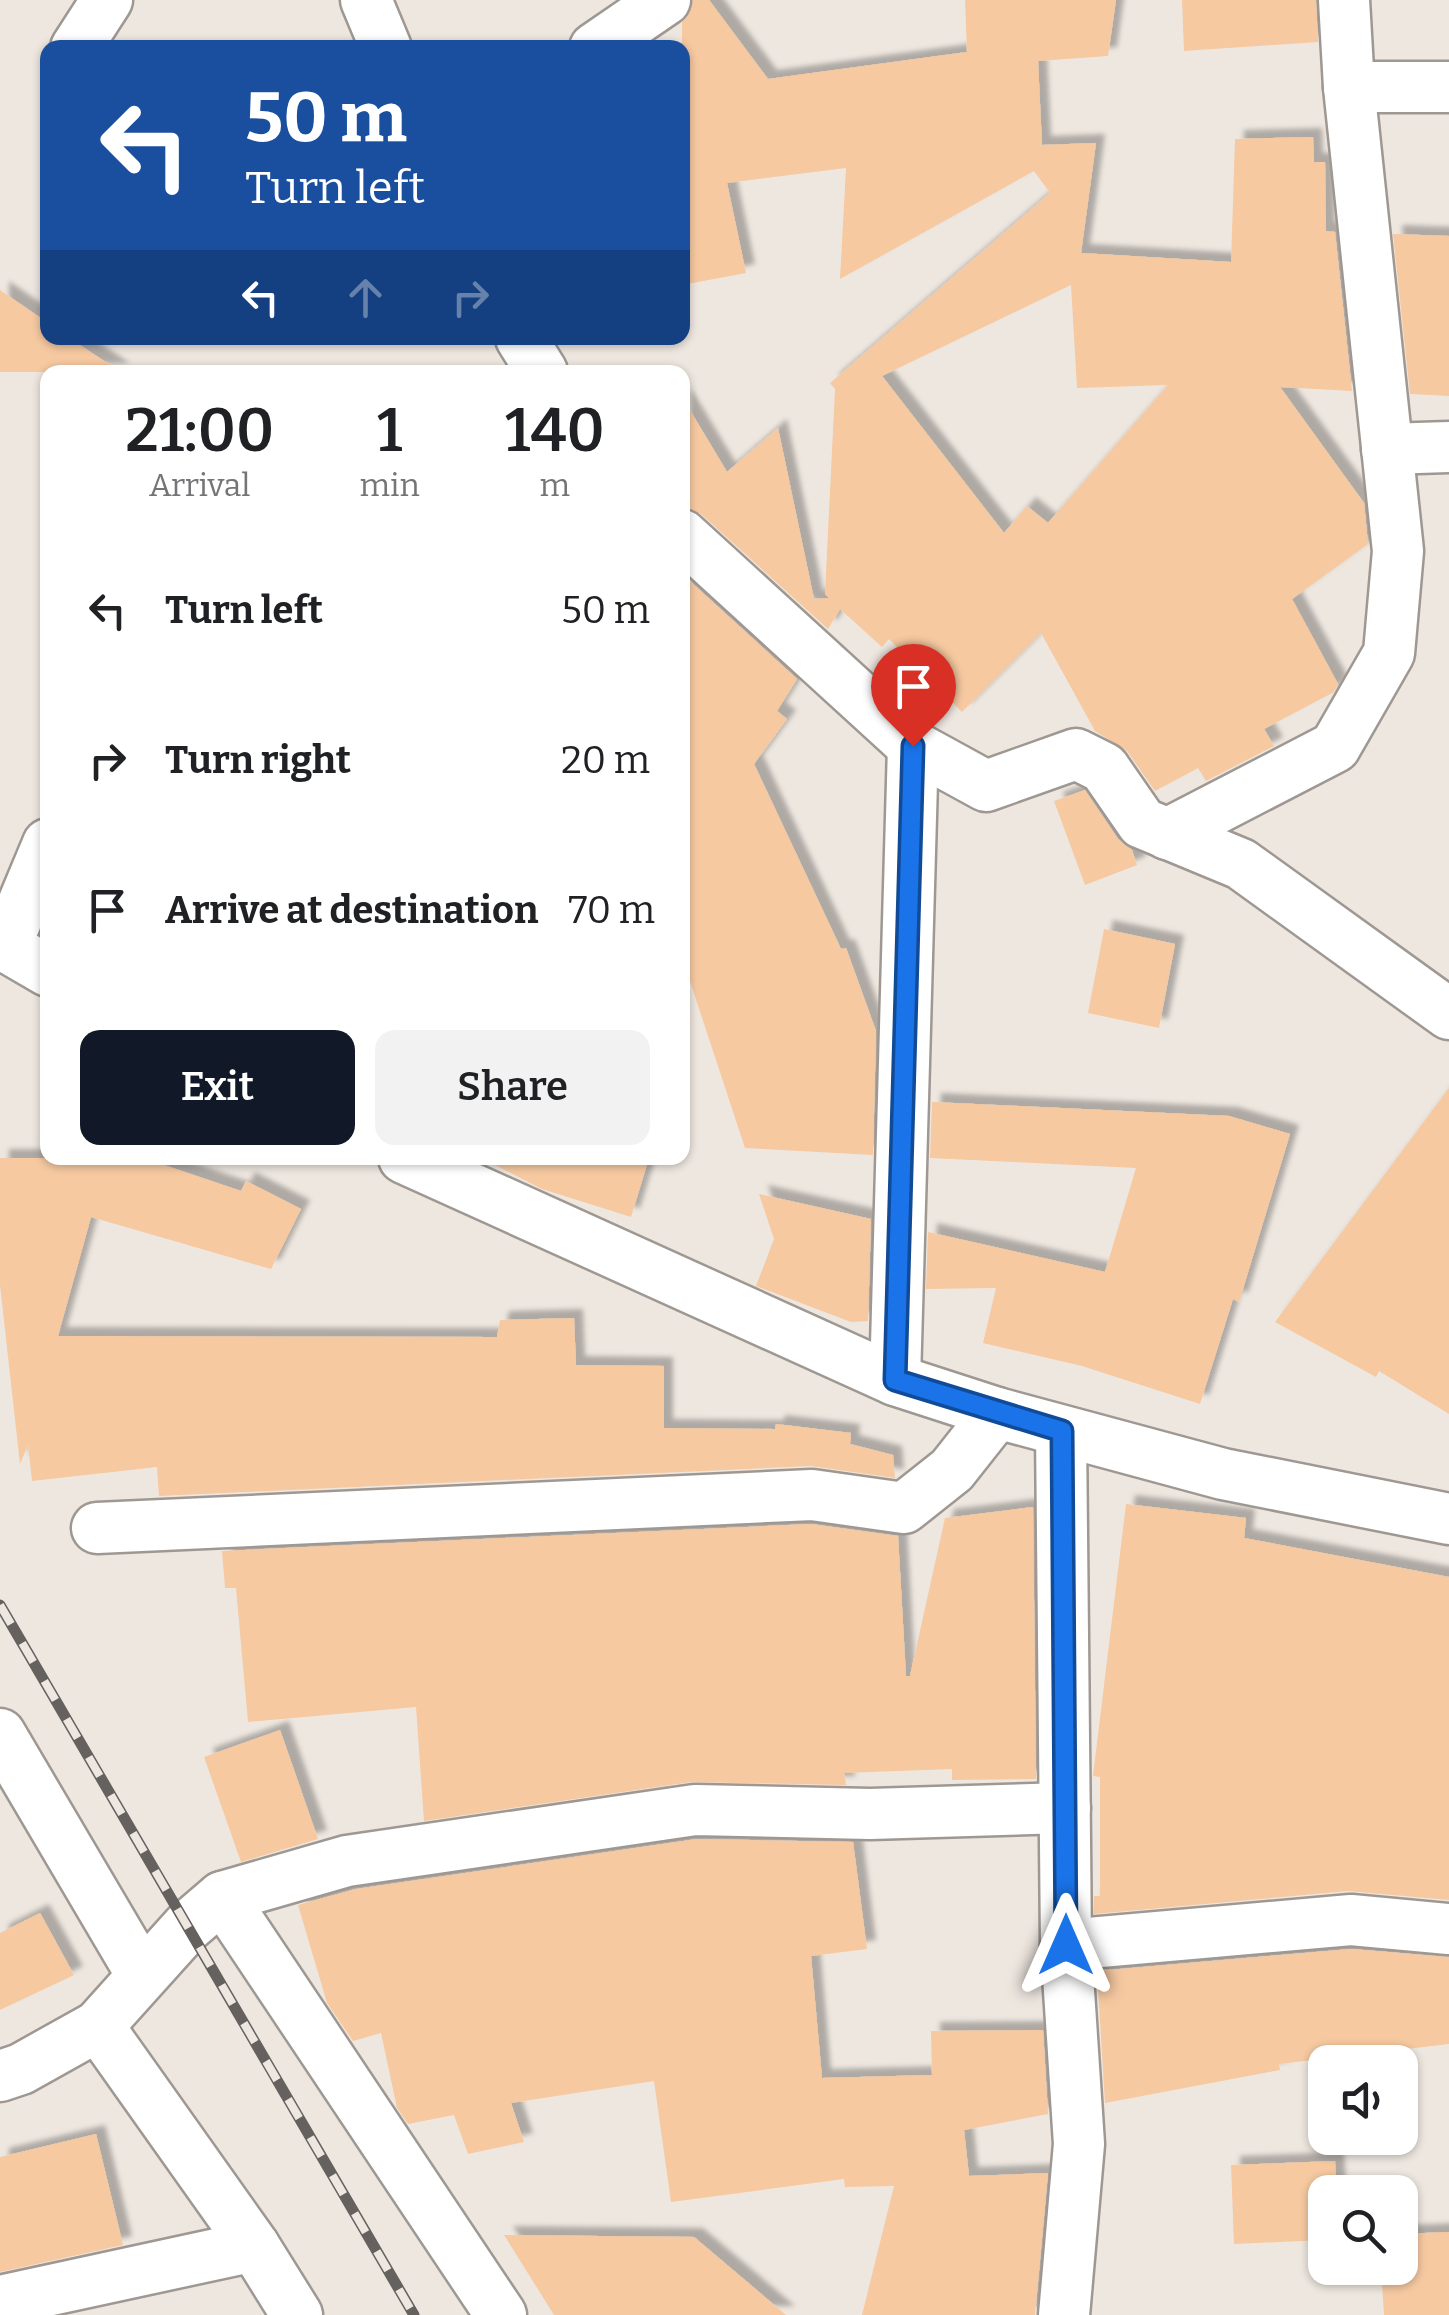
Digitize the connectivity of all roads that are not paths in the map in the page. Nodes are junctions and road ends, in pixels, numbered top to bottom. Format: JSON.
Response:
{"nodes":[{"id":1,"x":108,"y":0,"type":"edge"},
{"id":2,"x":366,"y":0,"type":"edge"},
{"id":3,"x":666,"y":0,"type":"edge"},
{"id":4,"x":1344,"y":0,"type":"edge"},
{"id":5,"x":81,"y":40,"type":"edge"},
{"id":6,"x":383,"y":40,"type":"edge"},
{"id":7,"x":607,"y":40,"type":"edge"},
{"id":8,"x":1349,"y":87,"type":"junction"},
{"id":9,"x":1449,"y":88,"type":"edge"},
{"id":10,"x":1449,"y":447,"type":"edge"},
{"id":11,"x":1387,"y":448,"type":"junction"},
{"id":12,"x":690,"y":542,"type":"edge"},
{"id":13,"x":913,"y":746,"type":"junction"},
{"id":14,"x":1166,"y":834,"type":"junction"},
{"id":15,"x":40,"y":862,"type":"edge"},
{"id":16,"x":2,"y":945,"type":"edge"},
{"id":17,"x":40,"y":967,"type":"edge"},
{"id":18,"x":1449,"y":1014,"type":"edge"},
{"id":19,"x":419,"y":1165,"type":"edge"},
{"id":20,"x":895,"y":1380,"type":"junction"},
{"id":21,"x":997,"y":1414,"type":"junction"},
{"id":22,"x":1062,"y":1431,"type":"junction"},
{"id":23,"x":1449,"y":1519,"type":"edge"},
{"id":24,"x":96,"y":1528,"type":"dead end"},
{"id":25,"x":0,"y":1734,"type":"edge"},
{"id":26,"x":1065,"y":1808,"type":"junction"},
{"id":27,"x":222,"y":1897,"type":"junction"},
{"id":28,"x":1449,"y":1929,"type":"edge"},
{"id":29,"x":1066,"y":1945,"type":"junction"},
{"id":30,"x":142,"y":1975,"type":"junction"},
{"id":31,"x":98,"y":2026,"type":"junction"},
{"id":32,"x":0,"y":2076,"type":"edge"},
{"id":33,"x":254,"y":2246,"type":"junction"},
{"id":34,"x":35,"y":2302,"type":"edge"},
{"id":35,"x":297,"y":2315,"type":"edge"},
{"id":36,"x":500,"y":2315,"type":"edge"},
{"id":37,"x":1064,"y":2315,"type":"edge"}],
"edges":[{"from":1,"to":5,"type":"street"},
{"from":2,"to":6,"type":"street"},
{"from":3,"to":7,"type":"street"},
{"from":4,"to":8,"type":"street"},
{"from":8,"to":9,"type":"street"},
{"from":8,"to":11,"type":"street"},
{"from":10,"to":11,"type":"street"},
{"from":11,"to":14,"type":"street"},
{"from":12,"to":13,"type":"street"},
{"from":13,"to":14,"type":"street"},
{"from":13,"to":20,"type":"street"},
{"from":14,"to":18,"type":"street"},
{"from":15,"to":16,"type":"street"},
{"from":16,"to":17,"type":"street"},
{"from":19,"to":20,"type":"street"},
{"from":20,"to":21,"type":"street"},
{"from":21,"to":22,"type":"street"},
{"from":21,"to":24,"type":"street"},
{"from":22,"to":23,"type":"street"},
{"from":22,"to":26,"type":"street"},
{"from":25,"to":30,"type":"street"},
{"from":26,"to":27,"type":"street"},
{"from":26,"to":29,"type":"street"},
{"from":27,"to":30,"type":"street"},
{"from":27,"to":36,"type":"street"},
{"from":28,"to":29,"type":"street"},
{"from":29,"to":37,"type":"street"},
{"from":30,"to":31,"type":"street"},
{"from":31,"to":32,"type":"street"},
{"from":31,"to":33,"type":"street"},
{"from":33,"to":34,"type":"street"},
{"from":33,"to":35,"type":"street"}]}
